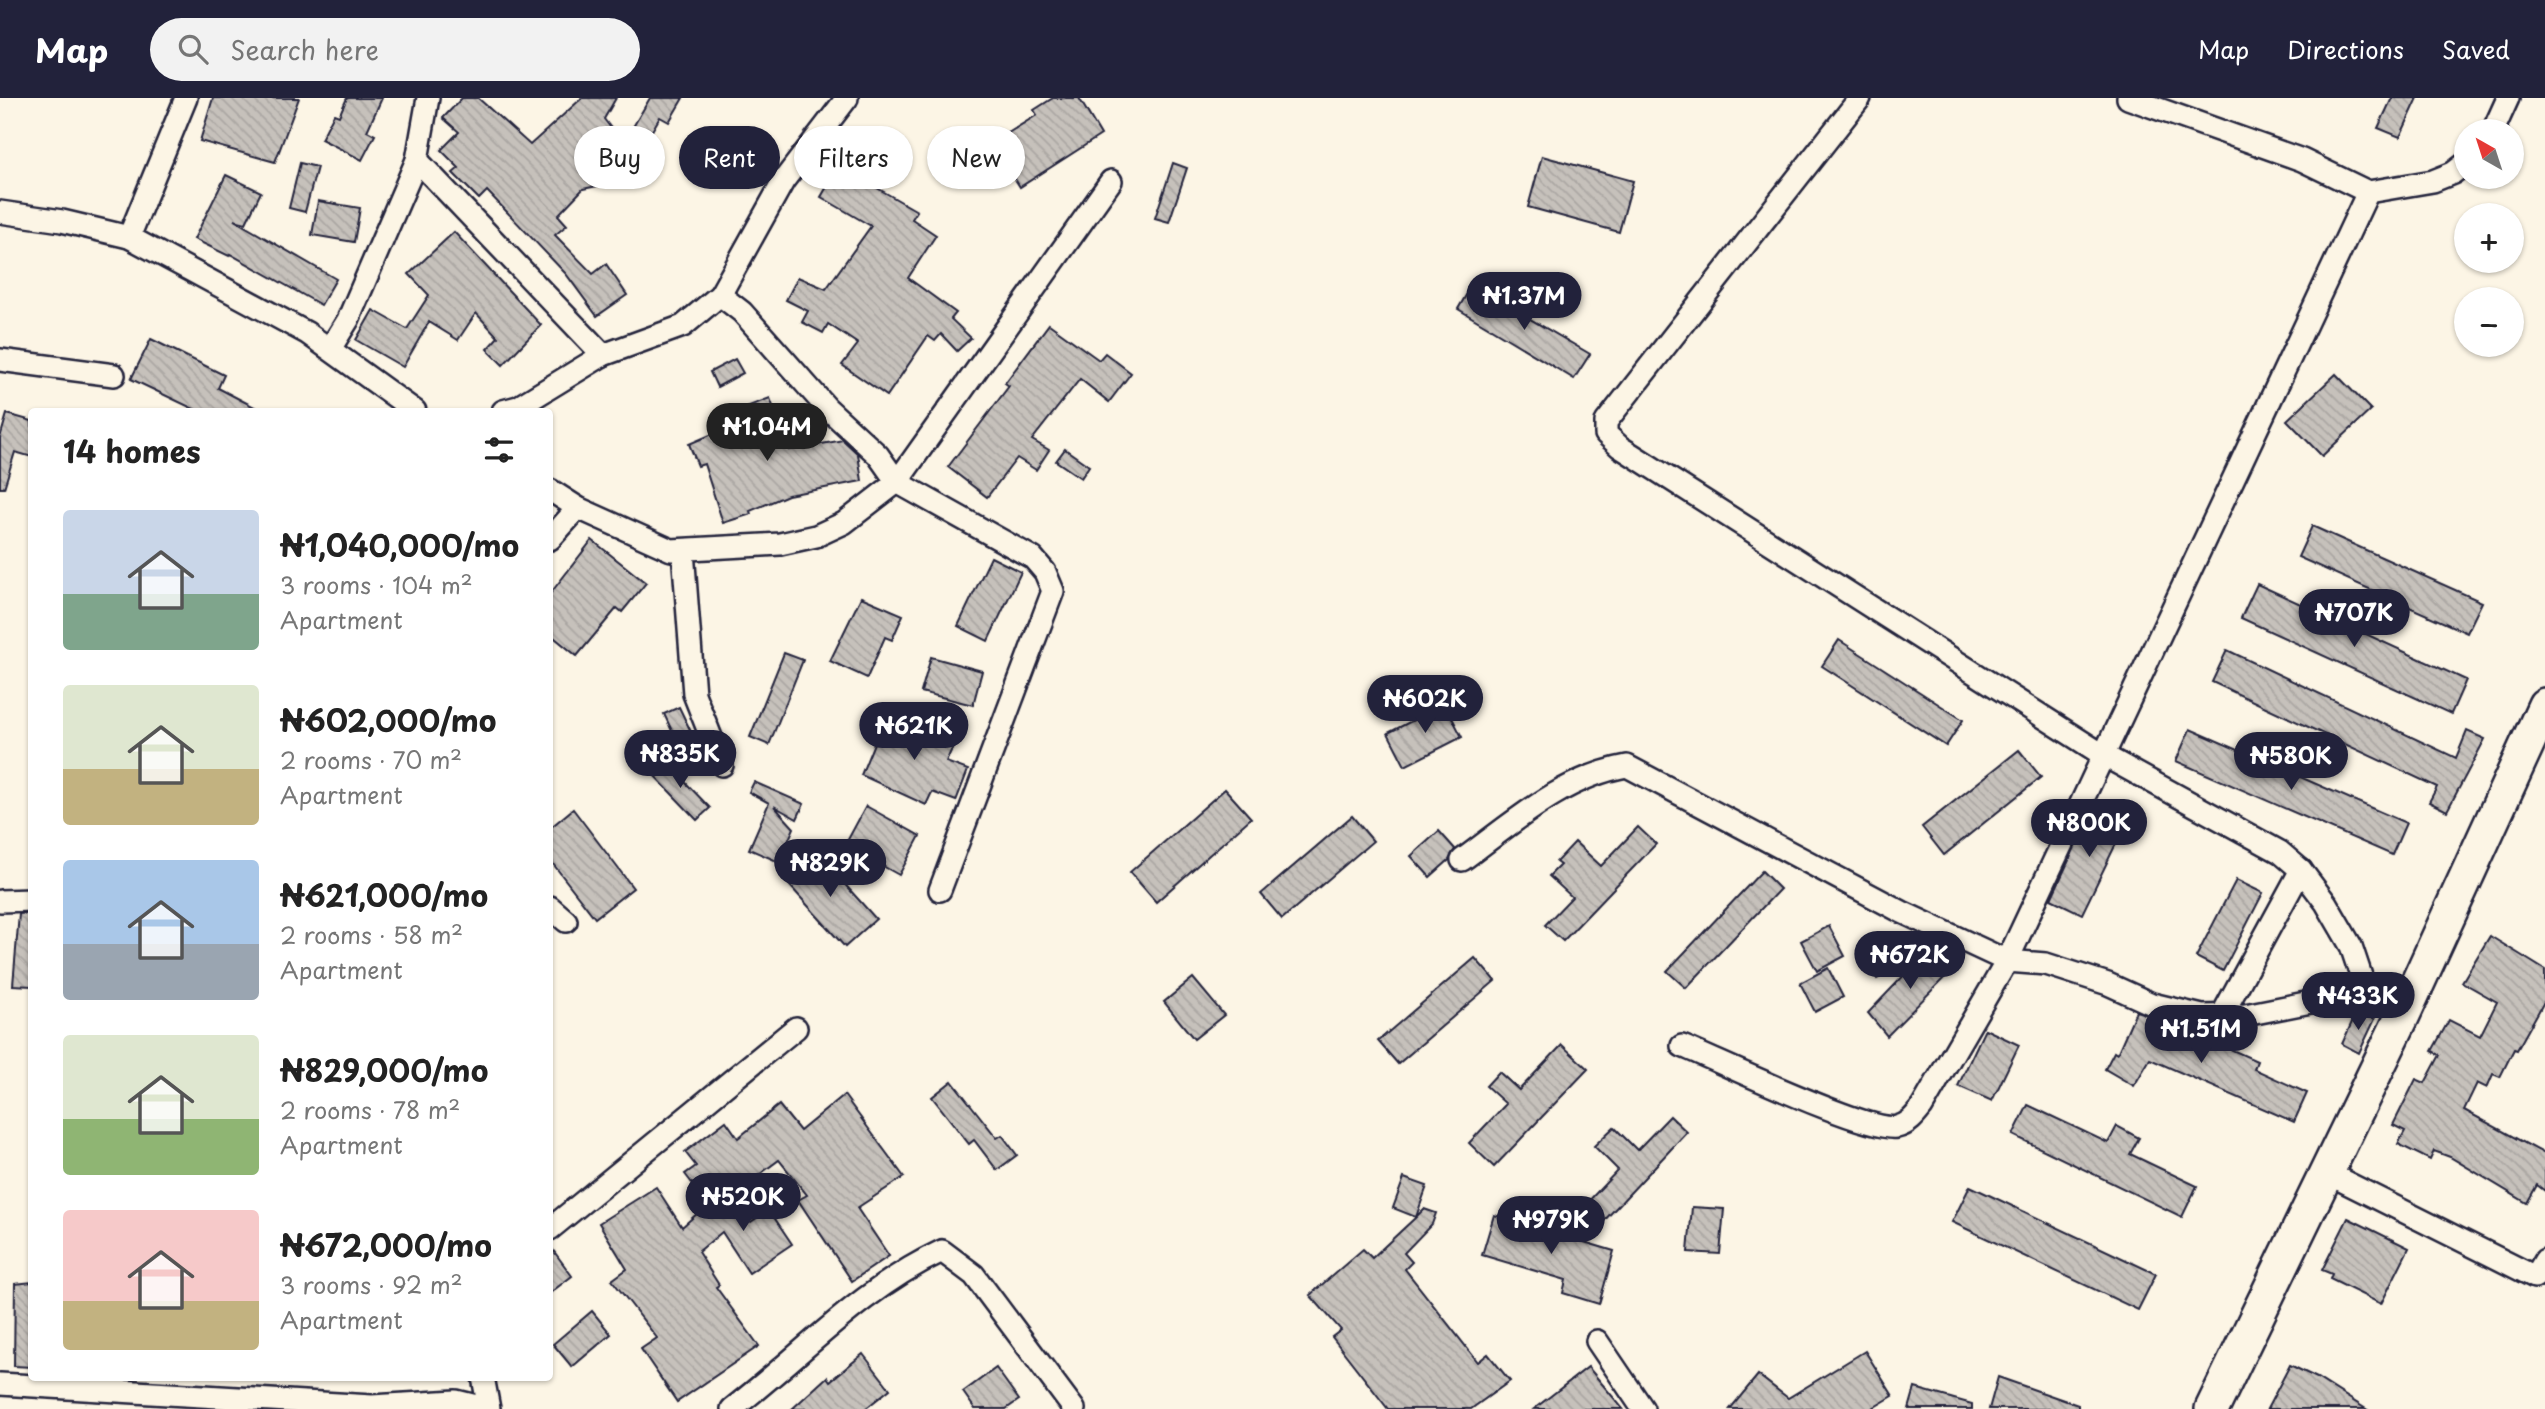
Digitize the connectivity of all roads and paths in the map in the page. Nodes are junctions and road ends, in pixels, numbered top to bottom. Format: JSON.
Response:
{"nodes":[{"id":1,"x":186,"y":98,"type":"edge"},
{"id":2,"x":428,"y":98,"type":"edge"},
{"id":3,"x":847,"y":98,"type":"edge"},
{"id":4,"x":1860,"y":98,"type":"edge"},
{"id":5,"x":2128,"y":98,"type":"edge"},
{"id":6,"x":2508,"y":98,"type":"edge"},
{"id":7,"x":2498,"y":119,"type":"edge"},
{"id":8,"x":417,"y":160,"type":"junction"},
{"id":9,"x":2454,"y":172,"type":"edge"},
{"id":10,"x":1111,"y":181,"type":"dead end"},
{"id":11,"x":2368,"y":192,"type":"junction"},
{"id":12,"x":0,"y":212,"type":"edge"},
{"id":13,"x":129,"y":237,"type":"junction"},
{"id":14,"x":720,"y":295,"type":"junction"},
{"id":15,"x":330,"y":349,"type":"junction"},
{"id":16,"x":603,"y":355,"type":"junction"},
{"id":17,"x":0,"y":360,"type":"edge"},
{"id":18,"x":114,"y":375,"type":"dead end"},
{"id":19,"x":411,"y":408,"type":"edge"},
{"id":20,"x":514,"y":408,"type":"edge"},
{"id":21,"x":897,"y":482,"type":"junction"},
{"id":22,"x":553,"y":492,"type":"edge"},
{"id":23,"x":578,"y":508,"type":"junction"},
{"id":24,"x":553,"y":536,"type":"edge"},
{"id":25,"x":683,"y":551,"type":"junction"},
{"id":26,"x":2545,"y":705,"type":"edge"},
{"id":27,"x":2103,"y":755,"type":"junction"},
{"id":28,"x":722,"y":765,"type":"dead end"},
{"id":29,"x":1462,"y":860,"type":"dead end"},
{"id":30,"x":2301,"y":870,"type":"junction"},
{"id":31,"x":940,"y":890,"type":"dead end"},
{"id":32,"x":28,"y":900,"type":"edge"},
{"id":33,"x":0,"y":901,"type":"edge"},
{"id":34,"x":553,"y":910,"type":"edge"},
{"id":35,"x":566,"y":921,"type":"dead end"},
{"id":36,"x":2007,"y":961,"type":"junction"},
{"id":37,"x":2366,"y":991,"type":"junction"},
{"id":38,"x":2222,"y":1015,"type":"junction"},
{"id":39,"x":2403,"y":1015,"type":"junction"},
{"id":40,"x":796,"y":1028,"type":"dead end"},
{"id":41,"x":1682,"y":1046,"type":"dead end"},
{"id":42,"x":2325,"y":1172,"type":"junction"},
{"id":43,"x":553,"y":1227,"type":"edge"},
{"id":44,"x":2542,"y":1276,"type":"edge"},
{"id":45,"x":1597,"y":1341,"type":"dead end"},
{"id":46,"x":484,"y":1381,"type":"edge"},
{"id":47,"x":0,"y":1384,"type":"edge"},
{"id":48,"x":742,"y":1406,"type":"edge"},
{"id":49,"x":1074,"y":1409,"type":"edge"},
{"id":50,"x":1643,"y":1409,"type":"edge"},
{"id":51,"x":2211,"y":1409,"type":"edge"}],
"edges":[{"from":1,"to":13,"type":"street"},
{"from":2,"to":8,"type":"street"},
{"from":3,"to":14,"type":"street"},
{"from":4,"to":27,"type":"street"},
{"from":5,"to":11,"type":"street"},
{"from":6,"to":7,"type":"street"},
{"from":8,"to":15,"type":"street"},
{"from":8,"to":16,"type":"street"},
{"from":9,"to":11,"type":"street"},
{"from":10,"to":21,"type":"street"},
{"from":11,"to":27,"type":"street"},
{"from":12,"to":13,"type":"street"},
{"from":13,"to":15,"type":"street"},
{"from":14,"to":16,"type":"street"},
{"from":14,"to":21,"type":"street"},
{"from":15,"to":19,"type":"street"},
{"from":16,"to":20,"type":"street"},
{"from":17,"to":18,"type":"street"},
{"from":21,"to":25,"type":"street"},
{"from":21,"to":31,"type":"street"},
{"from":22,"to":23,"type":"street"},
{"from":23,"to":24,"type":"street"},
{"from":23,"to":25,"type":"street"},
{"from":25,"to":28,"type":"street"},
{"from":26,"to":39,"type":"main road"},
{"from":27,"to":30,"type":"street"},
{"from":27,"to":36,"type":"street"},
{"from":29,"to":36,"type":"street"},
{"from":30,"to":37,"type":"street"},
{"from":30,"to":38,"type":"street"},
{"from":32,"to":33,"type":"street"},
{"from":34,"to":35,"type":"street"},
{"from":36,"to":38,"type":"street"},
{"from":36,"to":41,"type":"street"},
{"from":37,"to":38,"type":"street"},
{"from":37,"to":39,"type":"street"},
{"from":39,"to":42,"type":"main road"},
{"from":40,"to":43,"type":"street"},
{"from":42,"to":44,"type":"street"},
{"from":42,"to":51,"type":"main road"},
{"from":45,"to":50,"type":"street"},
{"from":46,"to":47,"type":"street"},
{"from":48,"to":49,"type":"street"}]}
